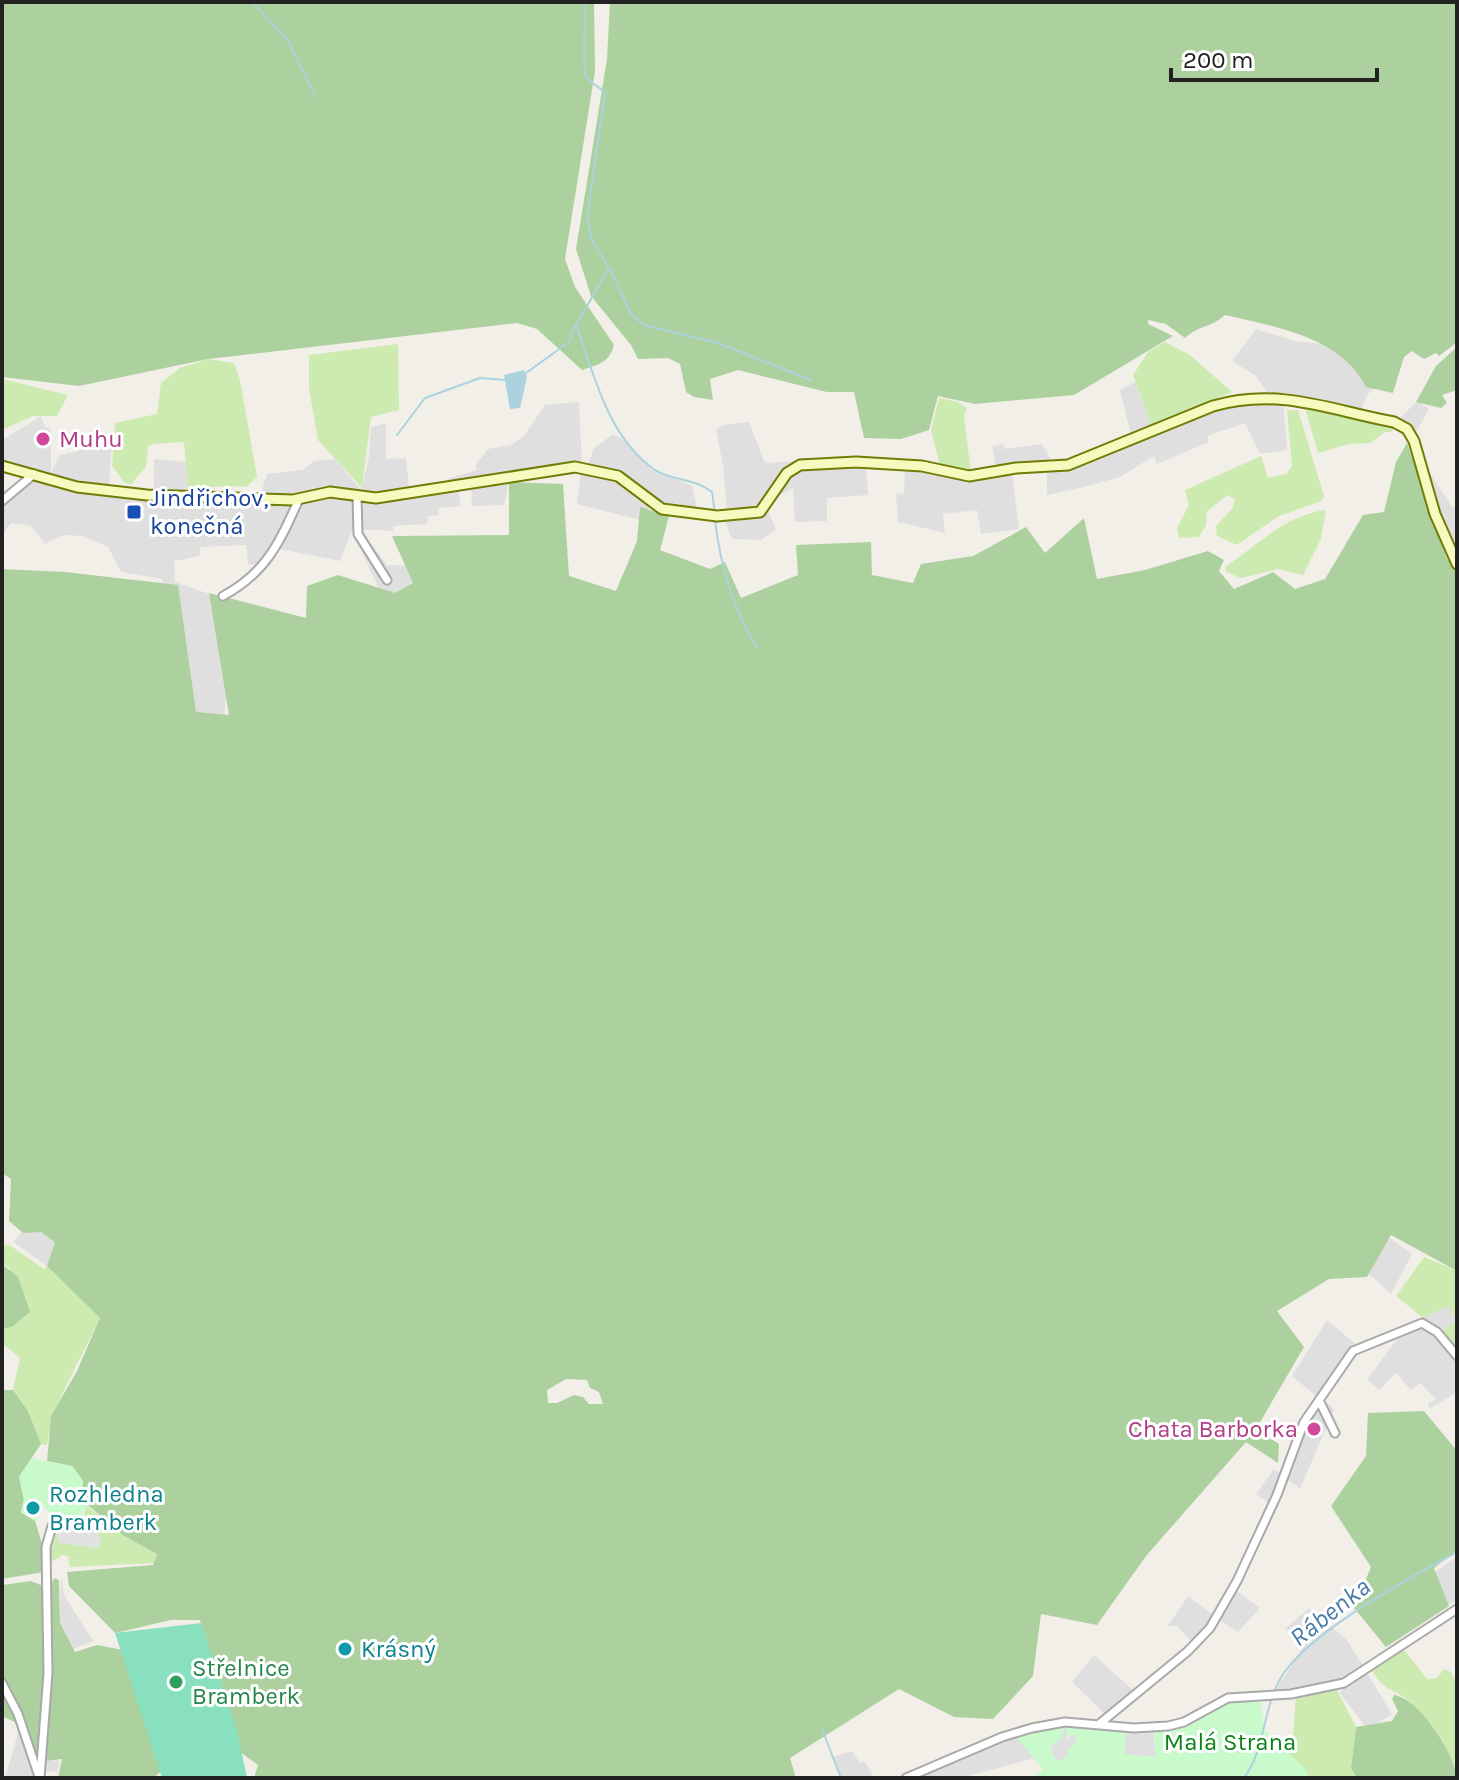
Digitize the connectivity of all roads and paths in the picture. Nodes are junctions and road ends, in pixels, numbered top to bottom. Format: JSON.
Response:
{"nodes":[{"id":1,"x":2,"y":466,"type":"edge"},
{"id":2,"x":36,"y":473,"type":"junction"},
{"id":3,"x":357,"y":496,"type":"junction"},
{"id":4,"x":299,"y":499,"type":"junction"},
{"id":5,"x":2,"y":501,"type":"edge"},
{"id":6,"x":1457,"y":564,"type":"edge"},
{"id":7,"x":387,"y":580,"type":"dead end"},
{"id":8,"x":223,"y":596,"type":"dead end"},
{"id":9,"x":1457,"y":1356,"type":"edge"},
{"id":10,"x":1319,"y":1400,"type":"junction"},
{"id":11,"x":1335,"y":1433,"type":"dead end"},
{"id":12,"x":52,"y":1526,"type":"dead end"},
{"id":13,"x":1457,"y":1609,"type":"edge"},
{"id":14,"x":2,"y":1683,"type":"edge"},
{"id":15,"x":1098,"y":1725,"type":"junction"},
{"id":16,"x":40,"y":1778,"type":"edge"},
{"id":17,"x":906,"y":1778,"type":"edge"}],
"edges":[{"from":1,"to":2,"type":"street"},
{"from":2,"to":4,"type":"street"},
{"from":2,"to":5,"type":"street"},
{"from":3,"to":4,"type":"street"},
{"from":3,"to":6,"type":"street"},
{"from":3,"to":7,"type":"street"},
{"from":4,"to":8,"type":"street"},
{"from":9,"to":10,"type":"street"},
{"from":10,"to":11,"type":"street"},
{"from":10,"to":15,"type":"street"},
{"from":12,"to":16,"type":"street"},
{"from":13,"to":15,"type":"street"},
{"from":14,"to":16,"type":"street"},
{"from":15,"to":17,"type":"street"}]}
